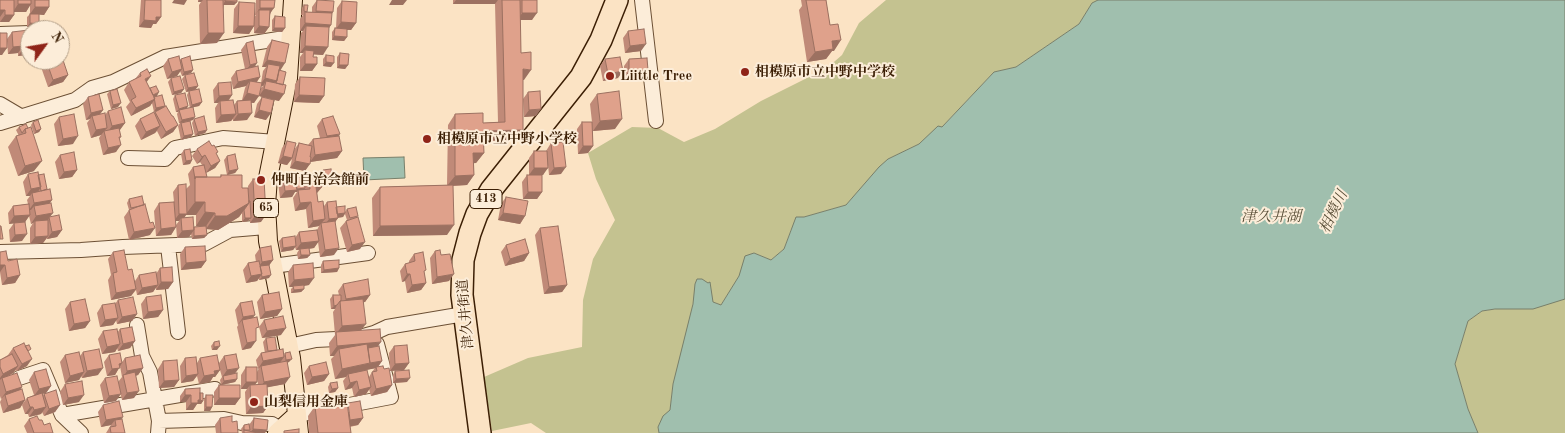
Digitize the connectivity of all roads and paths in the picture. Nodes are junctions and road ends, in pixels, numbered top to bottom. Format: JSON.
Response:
{"nodes":[{"id":1,"x":293,"y":0,"type":"edge"},
{"id":2,"x":617,"y":0,"type":"edge"},
{"id":3,"x":642,"y":0,"type":"edge"},
{"id":4,"x":20,"y":33,"type":"edge"},
{"id":5,"x":0,"y":34,"type":"edge"},
{"id":6,"x":291,"y":37,"type":"junction"},
{"id":7,"x":0,"y":104,"type":"edge"},
{"id":8,"x":22,"y":117,"type":"junction"},
{"id":9,"x":656,"y":121,"type":"dead end"},
{"id":10,"x":0,"y":123,"type":"edge"},
{"id":11,"x":276,"y":142,"type":"junction"},
{"id":12,"x":128,"y":158,"type":"dead end"},
{"id":13,"x":266,"y":227,"type":"junction"},
{"id":14,"x":168,"y":246,"type":"junction"},
{"id":15,"x":0,"y":252,"type":"edge"},
{"id":16,"x":368,"y":253,"type":"dead end"},
{"id":17,"x":273,"y":266,"type":"junction"},
{"id":18,"x":464,"y":314,"type":"junction"},
{"id":19,"x":136,"y":324,"type":"dead end"},
{"id":20,"x":178,"y":332,"type":"dead end"},
{"id":21,"x":374,"y":333,"type":"junction"},
{"id":22,"x":289,"y":346,"type":"junction"},
{"id":23,"x":19,"y":378,"type":"edge"},
{"id":24,"x":215,"y":389,"type":"dead end"},
{"id":25,"x":155,"y":398,"type":"junction"},
{"id":26,"x":297,"y":415,"type":"junction"},
{"id":27,"x":66,"y":423,"type":"edge"},
{"id":28,"x":159,"y":427,"type":"edge"},
{"id":29,"x":279,"y":431,"type":"edge"},
{"id":30,"x":81,"y":433,"type":"edge"},
{"id":31,"x":299,"y":433,"type":"edge"},
{"id":32,"x":480,"y":433,"type":"edge"}],
"edges":[{"from":1,"to":6,"type":"main road","number":"65"},
{"from":2,"to":18,"type":"highway","name":"津久井街道","number":"413"},
{"from":3,"to":9,"type":"street"},
{"from":4,"to":5,"type":"street"},
{"from":6,"to":8,"type":"street"},
{"from":6,"to":11,"type":"main road","number":"65"},
{"from":7,"to":8,"type":"street"},
{"from":8,"to":10,"type":"street"},
{"from":11,"to":12,"type":"street"},
{"from":11,"to":13,"type":"main road","number":"65"},
{"from":13,"to":14,"type":"street"},
{"from":13,"to":17,"type":"main road","number":"65"},
{"from":14,"to":15,"type":"street"},
{"from":14,"to":20,"type":"street"},
{"from":16,"to":17,"type":"street"},
{"from":17,"to":22,"type":"main road","number":"65"},
{"from":18,"to":21,"type":"street"},
{"from":18,"to":32,"type":"highway","name":"津久井街道","number":"413"},
{"from":19,"to":25,"type":"street"},
{"from":21,"to":22,"type":"street"},
{"from":21,"to":26,"type":"street"},
{"from":22,"to":26,"type":"main road","number":"65"},
{"from":23,"to":27,"type":"street"},
{"from":24,"to":25,"type":"street"},
{"from":25,"to":27,"type":"street"},
{"from":25,"to":28,"type":"street"},
{"from":26,"to":29,"type":"main road"},
{"from":26,"to":31,"type":"main road","number":"65"},
{"from":27,"to":30,"type":"street"},
{"from":28,"to":29,"type":"street"}]}
